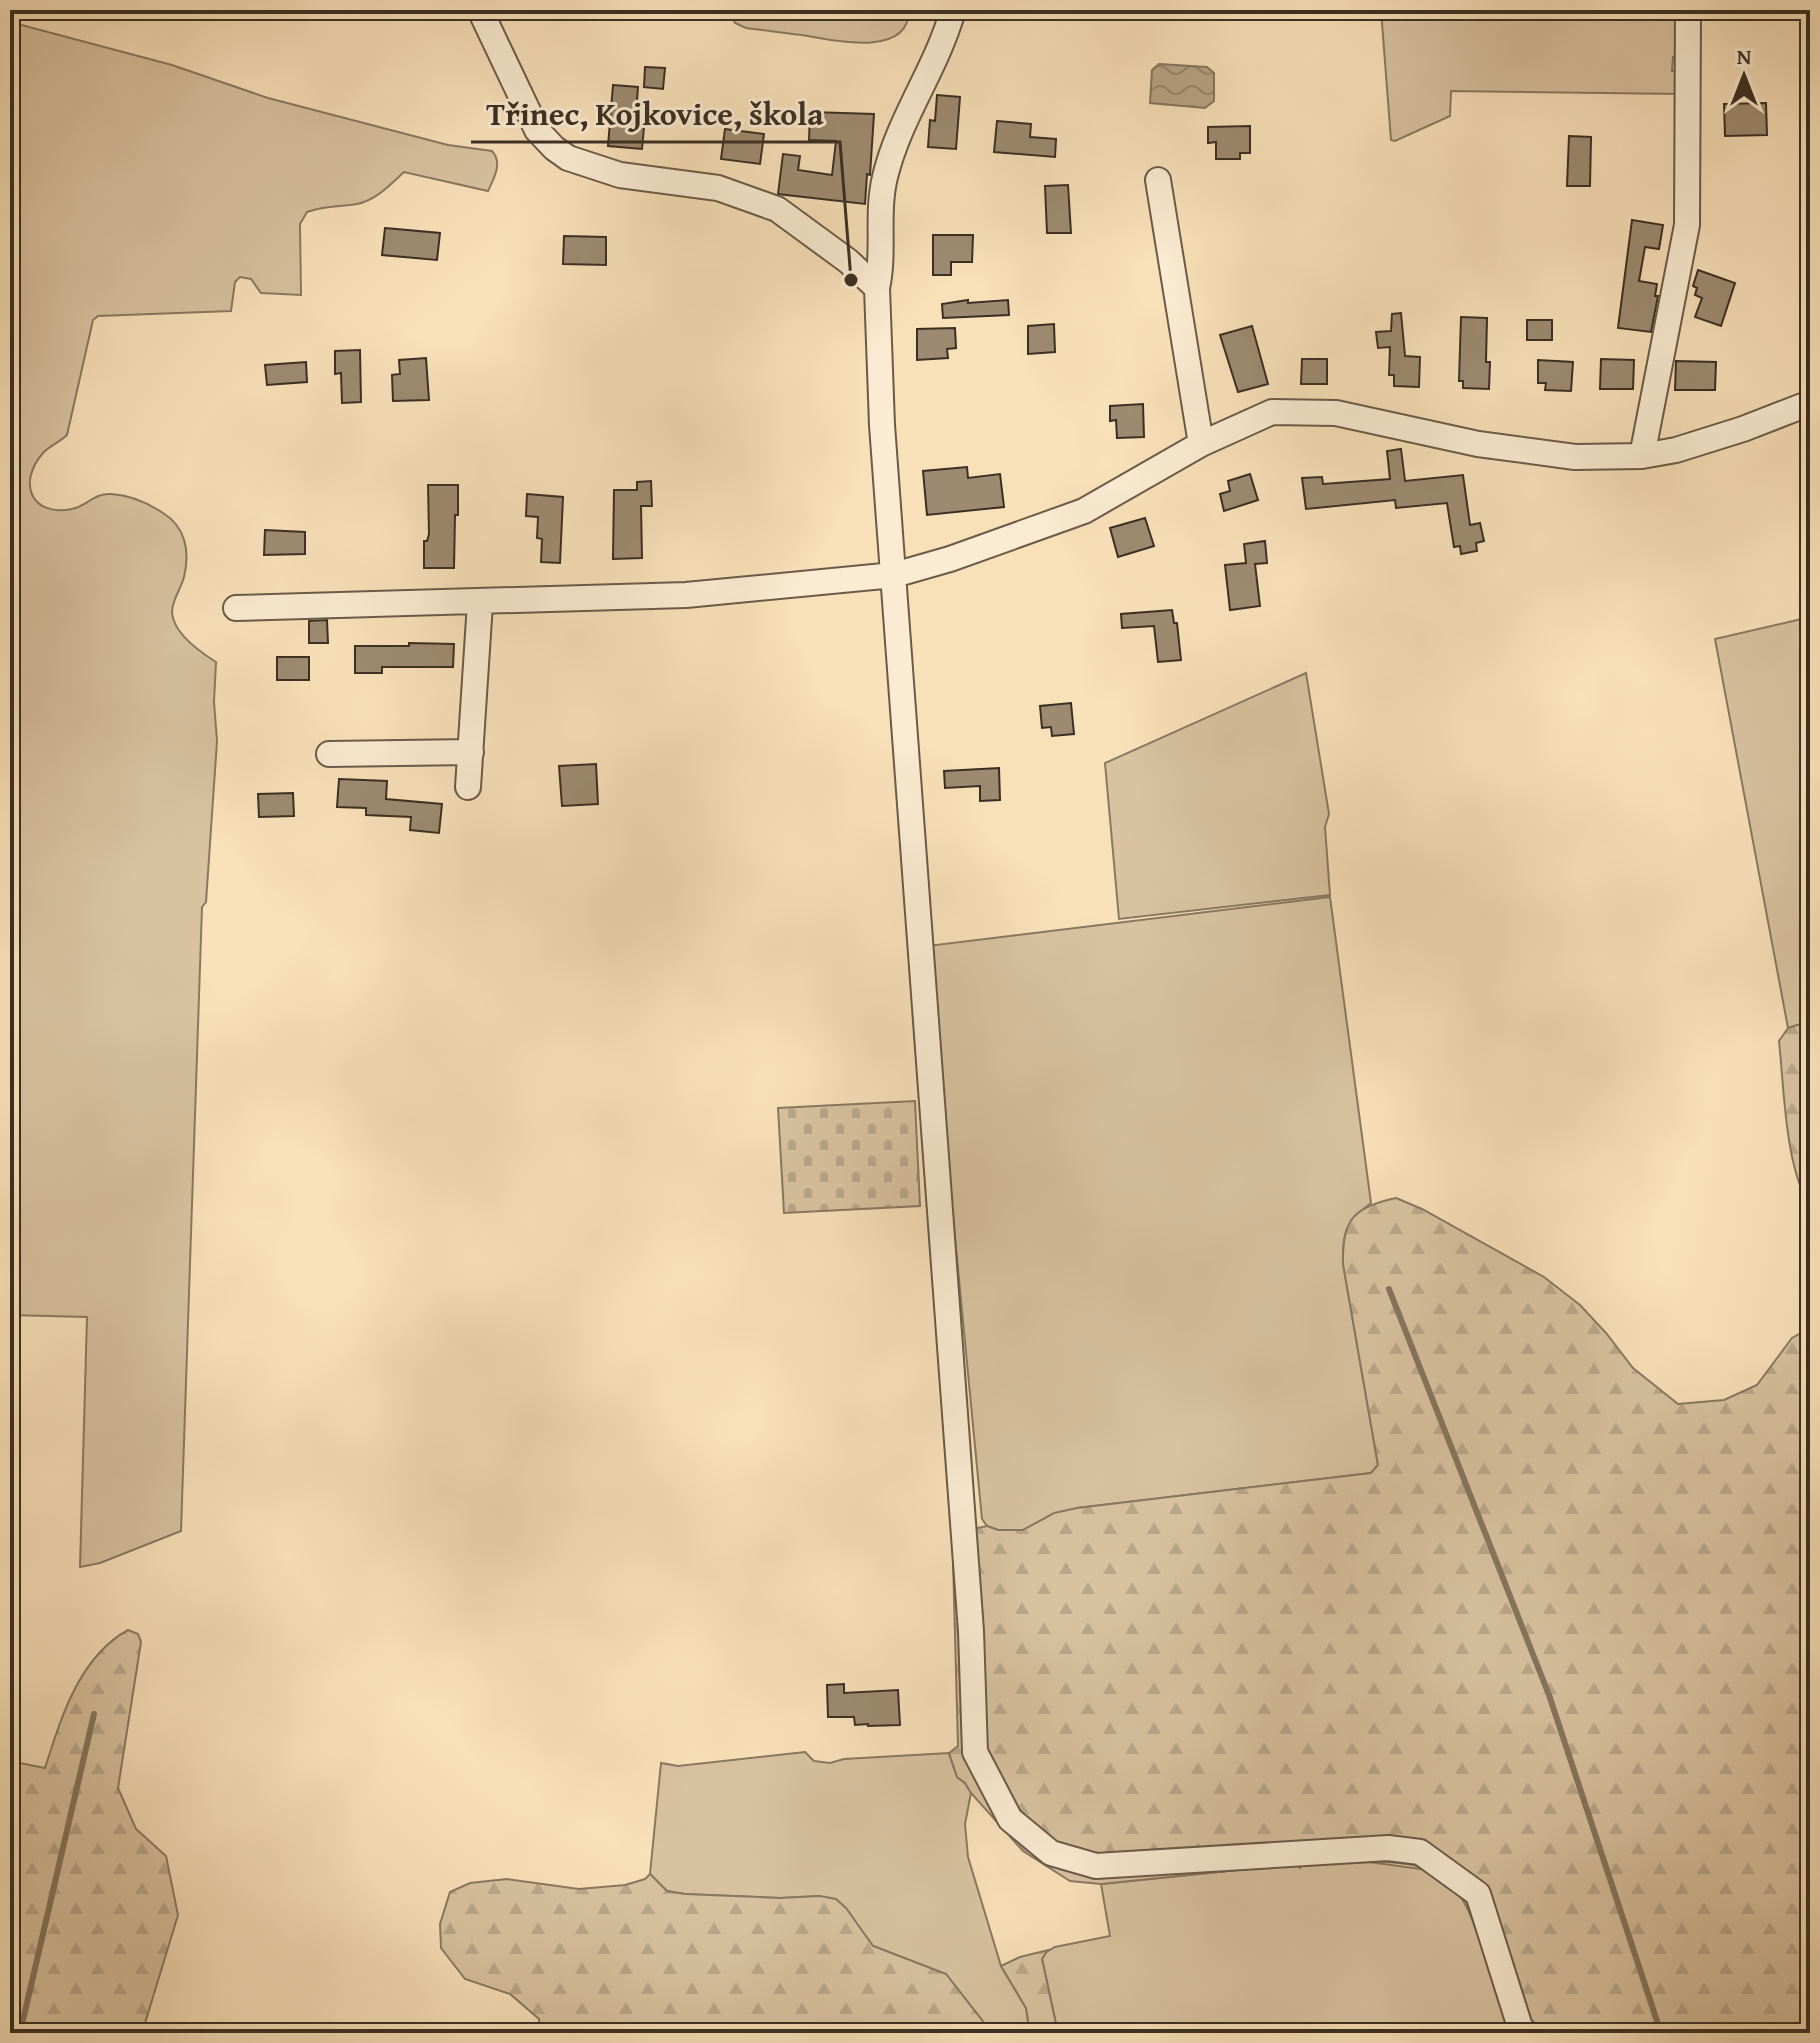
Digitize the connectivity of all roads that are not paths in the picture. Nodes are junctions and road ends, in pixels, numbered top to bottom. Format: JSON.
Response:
{"nodes":[{"id":1,"x":480,"y":10,"type":"edge"},
{"id":2,"x":953,"y":10,"type":"edge"},
{"id":3,"x":1688,"y":10,"type":"edge"},
{"id":4,"x":1158,"y":180,"type":"dead end"},
{"id":5,"x":877,"y":288,"type":"junction"},
{"id":6,"x":1810,"y":403,"type":"edge"},
{"id":7,"x":1201,"y":444,"type":"junction"},
{"id":8,"x":1642,"y":456,"type":"junction"},
{"id":9,"x":894,"y":575,"type":"junction"},
{"id":10,"x":480,"y":603,"type":"junction"},
{"id":11,"x":236,"y":608,"type":"dead end"},
{"id":12,"x":471,"y":752,"type":"junction"},
{"id":13,"x":329,"y":754,"type":"dead end"},
{"id":14,"x":468,"y":787,"type":"dead end"},
{"id":15,"x":1526,"y":2033,"type":"edge"}],
"edges":[{"from":1,"to":5,"type":"street"},
{"from":2,"to":5,"type":"street"},
{"from":3,"to":8,"type":"street"},
{"from":4,"to":7,"type":"street"},
{"from":5,"to":9,"type":"street"},
{"from":6,"to":8,"type":"street"},
{"from":7,"to":8,"type":"street"},
{"from":7,"to":9,"type":"street"},
{"from":9,"to":10,"type":"street"},
{"from":9,"to":15,"type":"street"},
{"from":10,"to":11,"type":"street"},
{"from":10,"to":12,"type":"street"},
{"from":12,"to":13,"type":"street"},
{"from":12,"to":14,"type":"street"}]}
